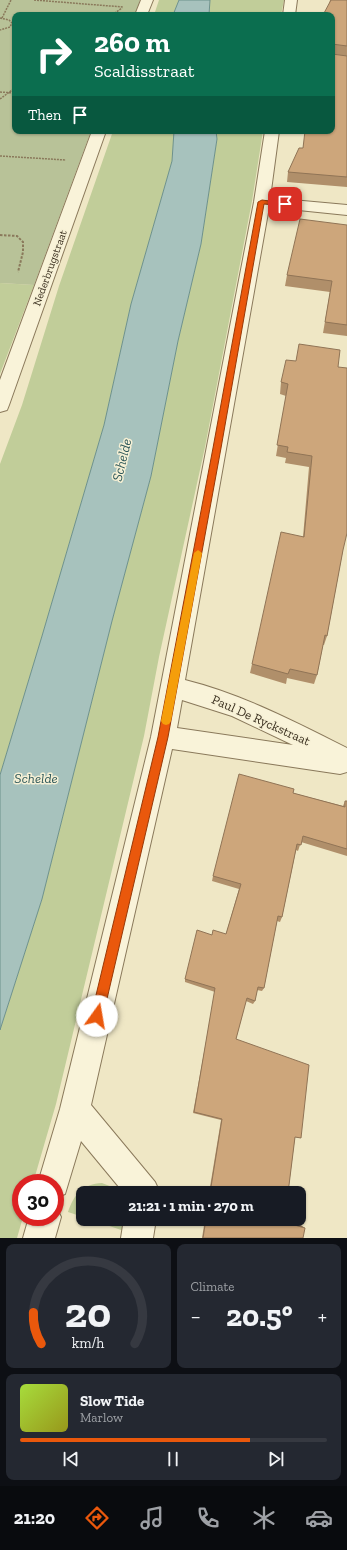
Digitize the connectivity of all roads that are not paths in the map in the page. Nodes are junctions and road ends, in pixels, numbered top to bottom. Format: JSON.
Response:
{"nodes":[{"id":1,"x":146,"y":0,"type":"edge"},
{"id":2,"x":291,"y":0,"type":"edge"},
{"id":3,"x":142,"y":12,"type":"edge"},
{"id":4,"x":289,"y":12,"type":"edge"},
{"id":5,"x":98,"y":134,"type":"edge"},
{"id":6,"x":272,"y":134,"type":"edge"},
{"id":7,"x":262,"y":202,"type":"junction"},
{"id":8,"x":347,"y":210,"type":"edge"},
{"id":9,"x":0,"y":405,"type":"edge"},
{"id":10,"x":173,"y":687,"type":"junction"},
{"id":11,"x":163,"y":737,"type":"junction"},
{"id":12,"x":347,"y":760,"type":"edge"},
{"id":13,"x":347,"y":764,"type":"edge"},
{"id":14,"x":75,"y":1109,"type":"junction"},
{"id":15,"x":57,"y":1174,"type":"edge"},
{"id":16,"x":138,"y":1186,"type":"edge"},
{"id":17,"x":42,"y":1226,"type":"edge"},
{"id":18,"x":139,"y":1226,"type":"edge"},
{"id":19,"x":39,"y":1238,"type":"edge"},
{"id":20,"x":137,"y":1238,"type":"edge"}],
"edges":[{"from":1,"to":3,"type":"street"},
{"from":2,"to":4,"type":"street"},
{"from":5,"to":9,"type":"street","name":"Nederbrugstraat"},
{"from":6,"to":7,"type":"street"},
{"from":7,"to":8,"type":"street"},
{"from":7,"to":10,"type":"street"},
{"from":10,"to":11,"type":"street"},
{"from":10,"to":12,"type":"street","name":"Paul De Ryckstraat"},
{"from":11,"to":13,"type":"street","name":"Paul De Ryckstraat"},
{"from":11,"to":14,"type":"street"},
{"from":14,"to":15,"type":"street"},
{"from":14,"to":16,"type":"street"},
{"from":17,"to":19,"type":"street"},
{"from":18,"to":20,"type":"street"}]}
